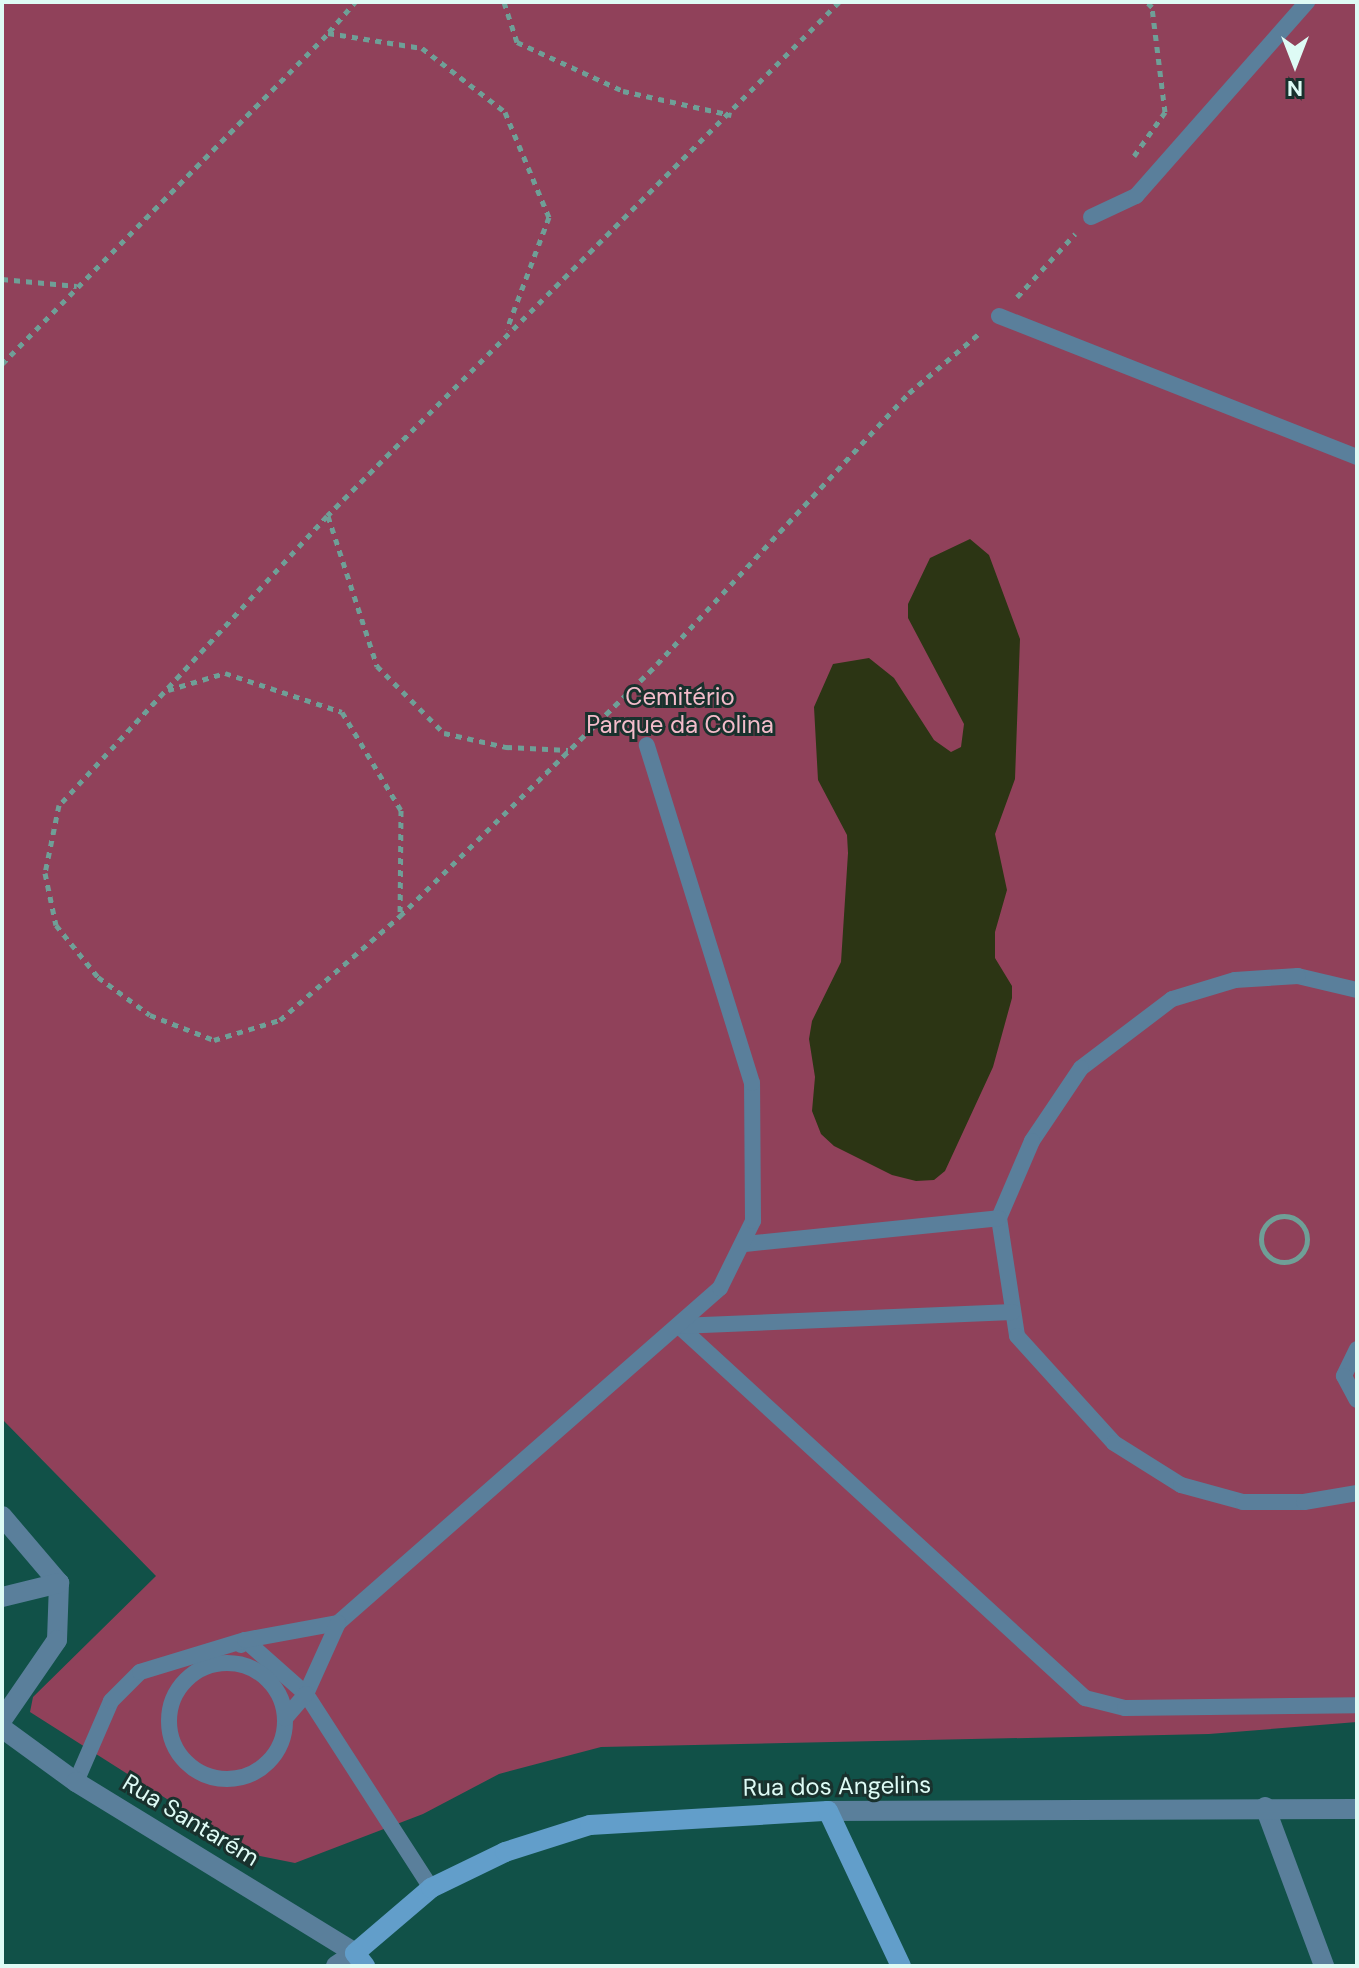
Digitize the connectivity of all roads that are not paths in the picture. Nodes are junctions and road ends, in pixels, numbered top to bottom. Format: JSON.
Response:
{"nodes":[{"id":1,"x":1307,"y":2,"type":"edge"},
{"id":2,"x":1091,"y":217,"type":"road end"},
{"id":3,"x":999,"y":316,"type":"road end"},
{"id":4,"x":1357,"y":457,"type":"edge"},
{"id":5,"x":647,"y":745,"type":"dead end"},
{"id":6,"x":1357,"y":990,"type":"edge"},
{"id":7,"x":999,"y":1218,"type":"junction"},
{"id":8,"x":745,"y":1244,"type":"junction"},
{"id":9,"x":1013,"y":1312,"type":"junction"},
{"id":10,"x":679,"y":1326,"type":"junction"},
{"id":11,"x":1357,"y":1349,"type":"edge"},
{"id":12,"x":1357,"y":1400,"type":"edge"},
{"id":13,"x":1357,"y":1493,"type":"edge"},
{"id":14,"x":2,"y":1516,"type":"edge"},
{"id":15,"x":59,"y":1583,"type":"junction"},
{"id":16,"x":2,"y":1597,"type":"edge"},
{"id":17,"x":338,"y":1623,"type":"junction"},
{"id":18,"x":245,"y":1640,"type":"junction"},
{"id":19,"x":224,"y":1663,"type":"junction"},
{"id":20,"x":306,"y":1694,"type":"junction"},
{"id":21,"x":1357,"y":1705,"type":"edge"},
{"id":22,"x":285,"y":1718,"type":"junction"},
{"id":23,"x":2,"y":1720,"type":"edge"},
{"id":24,"x":2,"y":1728,"type":"edge"},
{"id":25,"x":76,"y":1782,"type":"junction"},
{"id":26,"x":1265,"y":1807,"type":"junction"},
{"id":27,"x":1357,"y":1809,"type":"edge"},
{"id":28,"x":828,"y":1811,"type":"junction"},
{"id":29,"x":431,"y":1888,"type":"junction"},
{"id":30,"x":360,"y":1959,"type":"edge"},
{"id":31,"x":336,"y":1966,"type":"edge"},
{"id":32,"x":901,"y":1966,"type":"edge"},
{"id":33,"x":1324,"y":1966,"type":"edge"}],
"edges":[{"from":1,"to":2,"type":"lane"},
{"from":3,"to":4,"type":"lane"},
{"from":5,"to":8,"type":"lane"},
{"from":6,"to":7,"type":"lane"},
{"from":7,"to":8,"type":"lane"},
{"from":7,"to":9,"type":"lane"},
{"from":8,"to":10,"type":"lane"},
{"from":9,"to":10,"type":"lane"},
{"from":9,"to":13,"type":"lane"},
{"from":10,"to":17,"type":"lane"},
{"from":10,"to":21,"type":"lane"},
{"from":11,"to":12,"type":"lane"},
{"from":14,"to":15,"type":"street"},
{"from":15,"to":16,"type":"street"},
{"from":15,"to":23,"type":"street"},
{"from":17,"to":18,"type":"lane"},
{"from":17,"to":20,"type":"lane"},
{"from":18,"to":19,"type":"lane"},
{"from":18,"to":20,"type":"lane"},
{"from":18,"to":25,"type":"lane"},
{"from":19,"to":22,"type":"lane"},
{"from":19,"to":22,"type":"lane"},
{"from":20,"to":22,"type":"lane"},
{"from":20,"to":29,"type":"lane"},
{"from":24,"to":25,"type":"street","name":"Rua Santarém"},
{"from":25,"to":30,"type":"street","name":"Rua Santarém"},
{"from":26,"to":27,"type":"street","name":"Rua dos Angelins"},
{"from":26,"to":28,"type":"street","name":"Rua dos Angelins"},
{"from":26,"to":33,"type":"street"},
{"from":28,"to":29,"type":"street","name":"Rua dos Angelins"},
{"from":28,"to":32,"type":"street"},
{"from":29,"to":30,"type":"street","name":"Rua dos Angelins"},
{"from":30,"to":31,"type":"street"}]}
